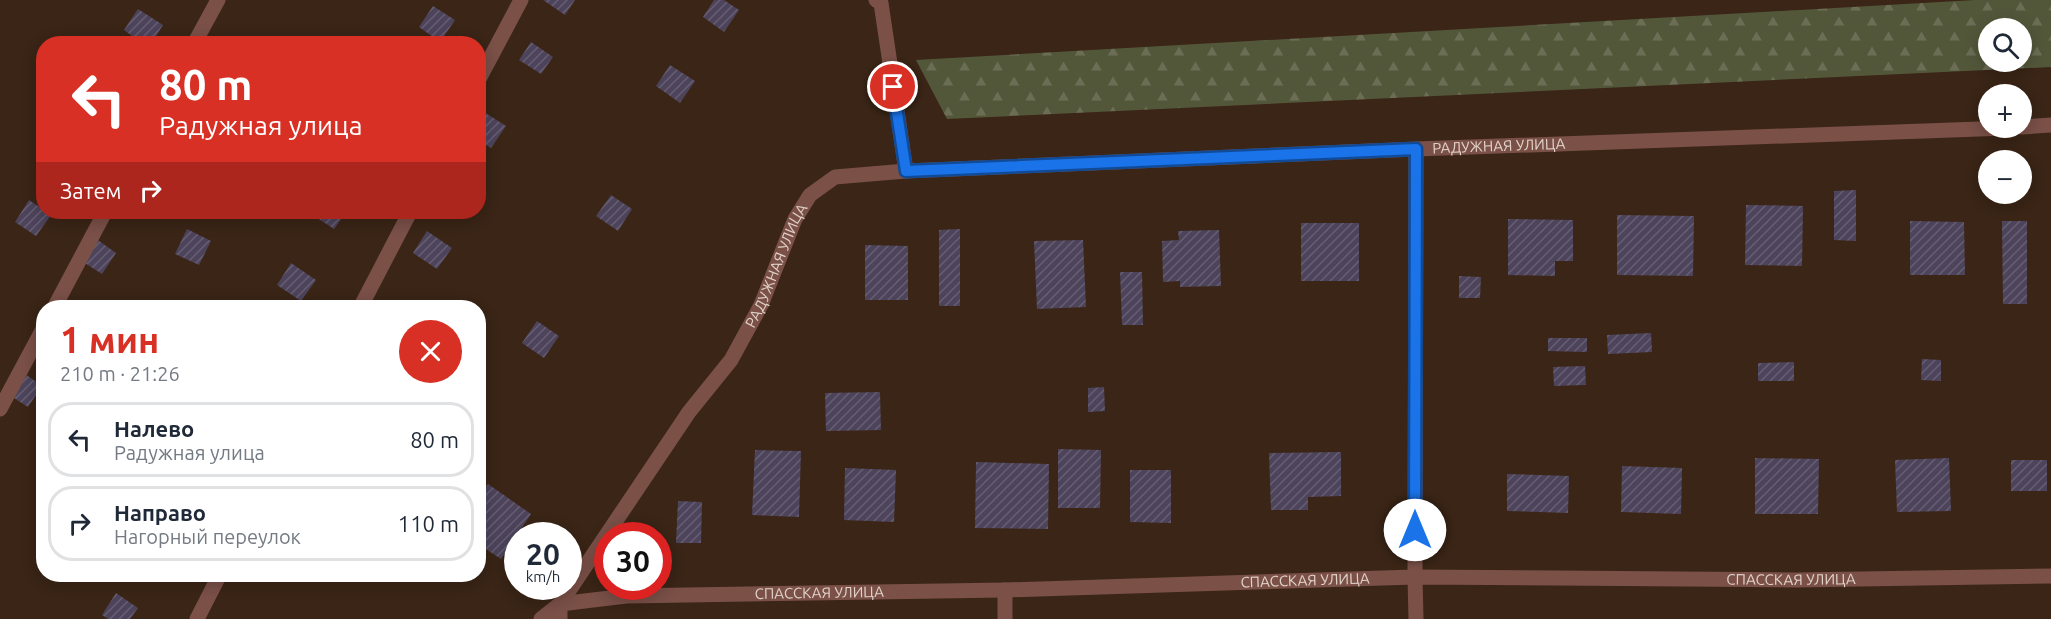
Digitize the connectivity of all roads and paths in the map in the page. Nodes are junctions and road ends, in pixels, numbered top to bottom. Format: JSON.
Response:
{"nodes":[{"id":1,"x":218,"y":0,"type":"edge"},
{"id":2,"x":521,"y":0,"type":"edge"},
{"id":3,"x":881,"y":1,"type":"edge"},
{"id":4,"x":198,"y":36,"type":"edge"},
{"id":5,"x":486,"y":66,"type":"edge"},
{"id":6,"x":2051,"y":125,"type":"edge"},
{"id":7,"x":2032,"y":126,"type":"edge"},
{"id":8,"x":1978,"y":129,"type":"edge"},
{"id":9,"x":1416,"y":149,"type":"junction"},
{"id":10,"x":906,"y":171,"type":"junction"},
{"id":11,"x":101,"y":219,"type":"edge"},
{"id":12,"x":406,"y":219,"type":"edge"},
{"id":13,"x":58,"y":300,"type":"edge"},
{"id":14,"x":364,"y":300,"type":"edge"},
{"id":15,"x":36,"y":342,"type":"edge"},
{"id":16,"x":0,"y":409,"type":"edge"},
{"id":17,"x":2051,"y":576,"type":"edge"},
{"id":18,"x":1415,"y":577,"type":"junction"},
{"id":19,"x":216,"y":582,"type":"edge"},
{"id":20,"x":1005,"y":590,"type":"junction"},
{"id":21,"x":560,"y":612,"type":"edge"},
{"id":22,"x":197,"y":619,"type":"edge"},
{"id":23,"x":541,"y":619,"type":"edge"},
{"id":24,"x":1005,"y":619,"type":"edge"},
{"id":25,"x":1416,"y":619,"type":"edge"}],
"edges":[{"from":1,"to":4,"type":"street"},
{"from":2,"to":5,"type":"street"},
{"from":3,"to":10,"type":"street"},
{"from":6,"to":7,"type":"street"},
{"from":8,"to":9,"type":"street","name":"РАДУЖНАЯ УЛИЦА"},
{"from":9,"to":10,"type":"street","name":"РАДУЖНАЯ УЛИЦА"},
{"from":9,"to":18,"type":"street"},
{"from":10,"to":21,"type":"street","name":"РАДУЖНАЯ УЛИЦА"},
{"from":11,"to":13,"type":"street"},
{"from":12,"to":14,"type":"street"},
{"from":15,"to":16,"type":"street"},
{"from":17,"to":18,"type":"street","name":"СПАССКАЯ УЛИЦА"},
{"from":18,"to":20,"type":"street","name":"СПАССКАЯ УЛИЦА"},
{"from":18,"to":25,"type":"street"},
{"from":19,"to":22,"type":"street"},
{"from":20,"to":21,"type":"street","name":"СПАССКАЯ УЛИЦА"},
{"from":20,"to":24,"type":"street"},
{"from":21,"to":23,"type":"street"}]}
